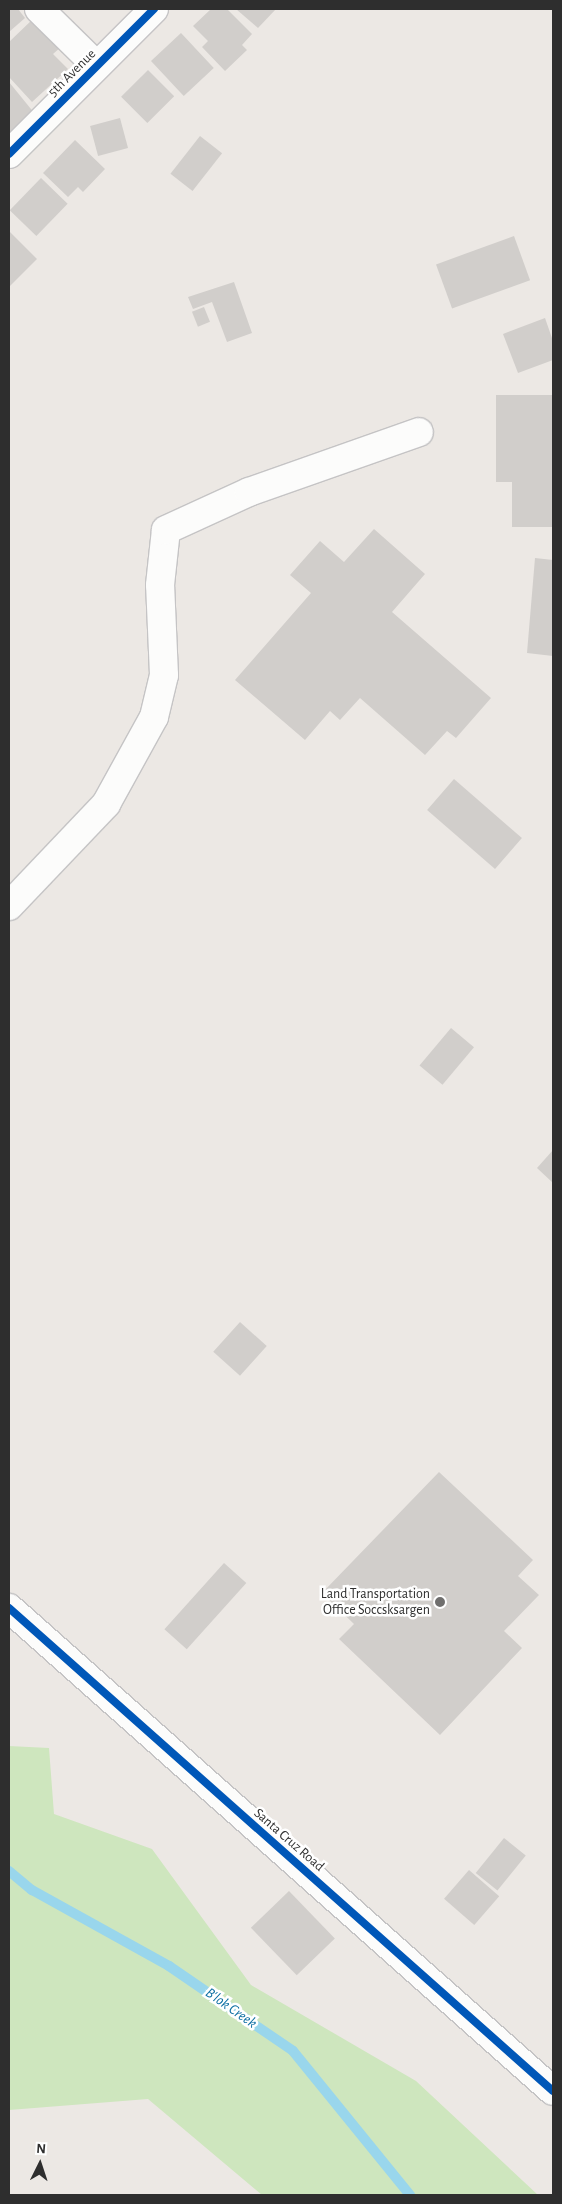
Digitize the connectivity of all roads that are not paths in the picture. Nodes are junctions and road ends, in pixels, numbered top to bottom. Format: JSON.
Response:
{"nodes":[{"id":1,"x":39,"y":9,"type":"edge"},
{"id":2,"x":154,"y":9,"type":"edge"},
{"id":3,"x":97,"y":66,"type":"junction"},
{"id":4,"x":9,"y":154,"type":"edge"},
{"id":5,"x":419,"y":432,"type":"dead end"},
{"id":6,"x":9,"y":906,"type":"edge"},
{"id":7,"x":9,"y":1608,"type":"edge"},
{"id":8,"x":553,"y":2091,"type":"edge"}],
"edges":[{"from":1,"to":3,"type":"street"},
{"from":2,"to":3,"type":"street","name":"5th Avenue"},
{"from":3,"to":4,"type":"street","name":"5th Avenue"},
{"from":5,"to":6,"type":"street"},
{"from":7,"to":8,"type":"street","name":"Santa Cruz Road"}]}
